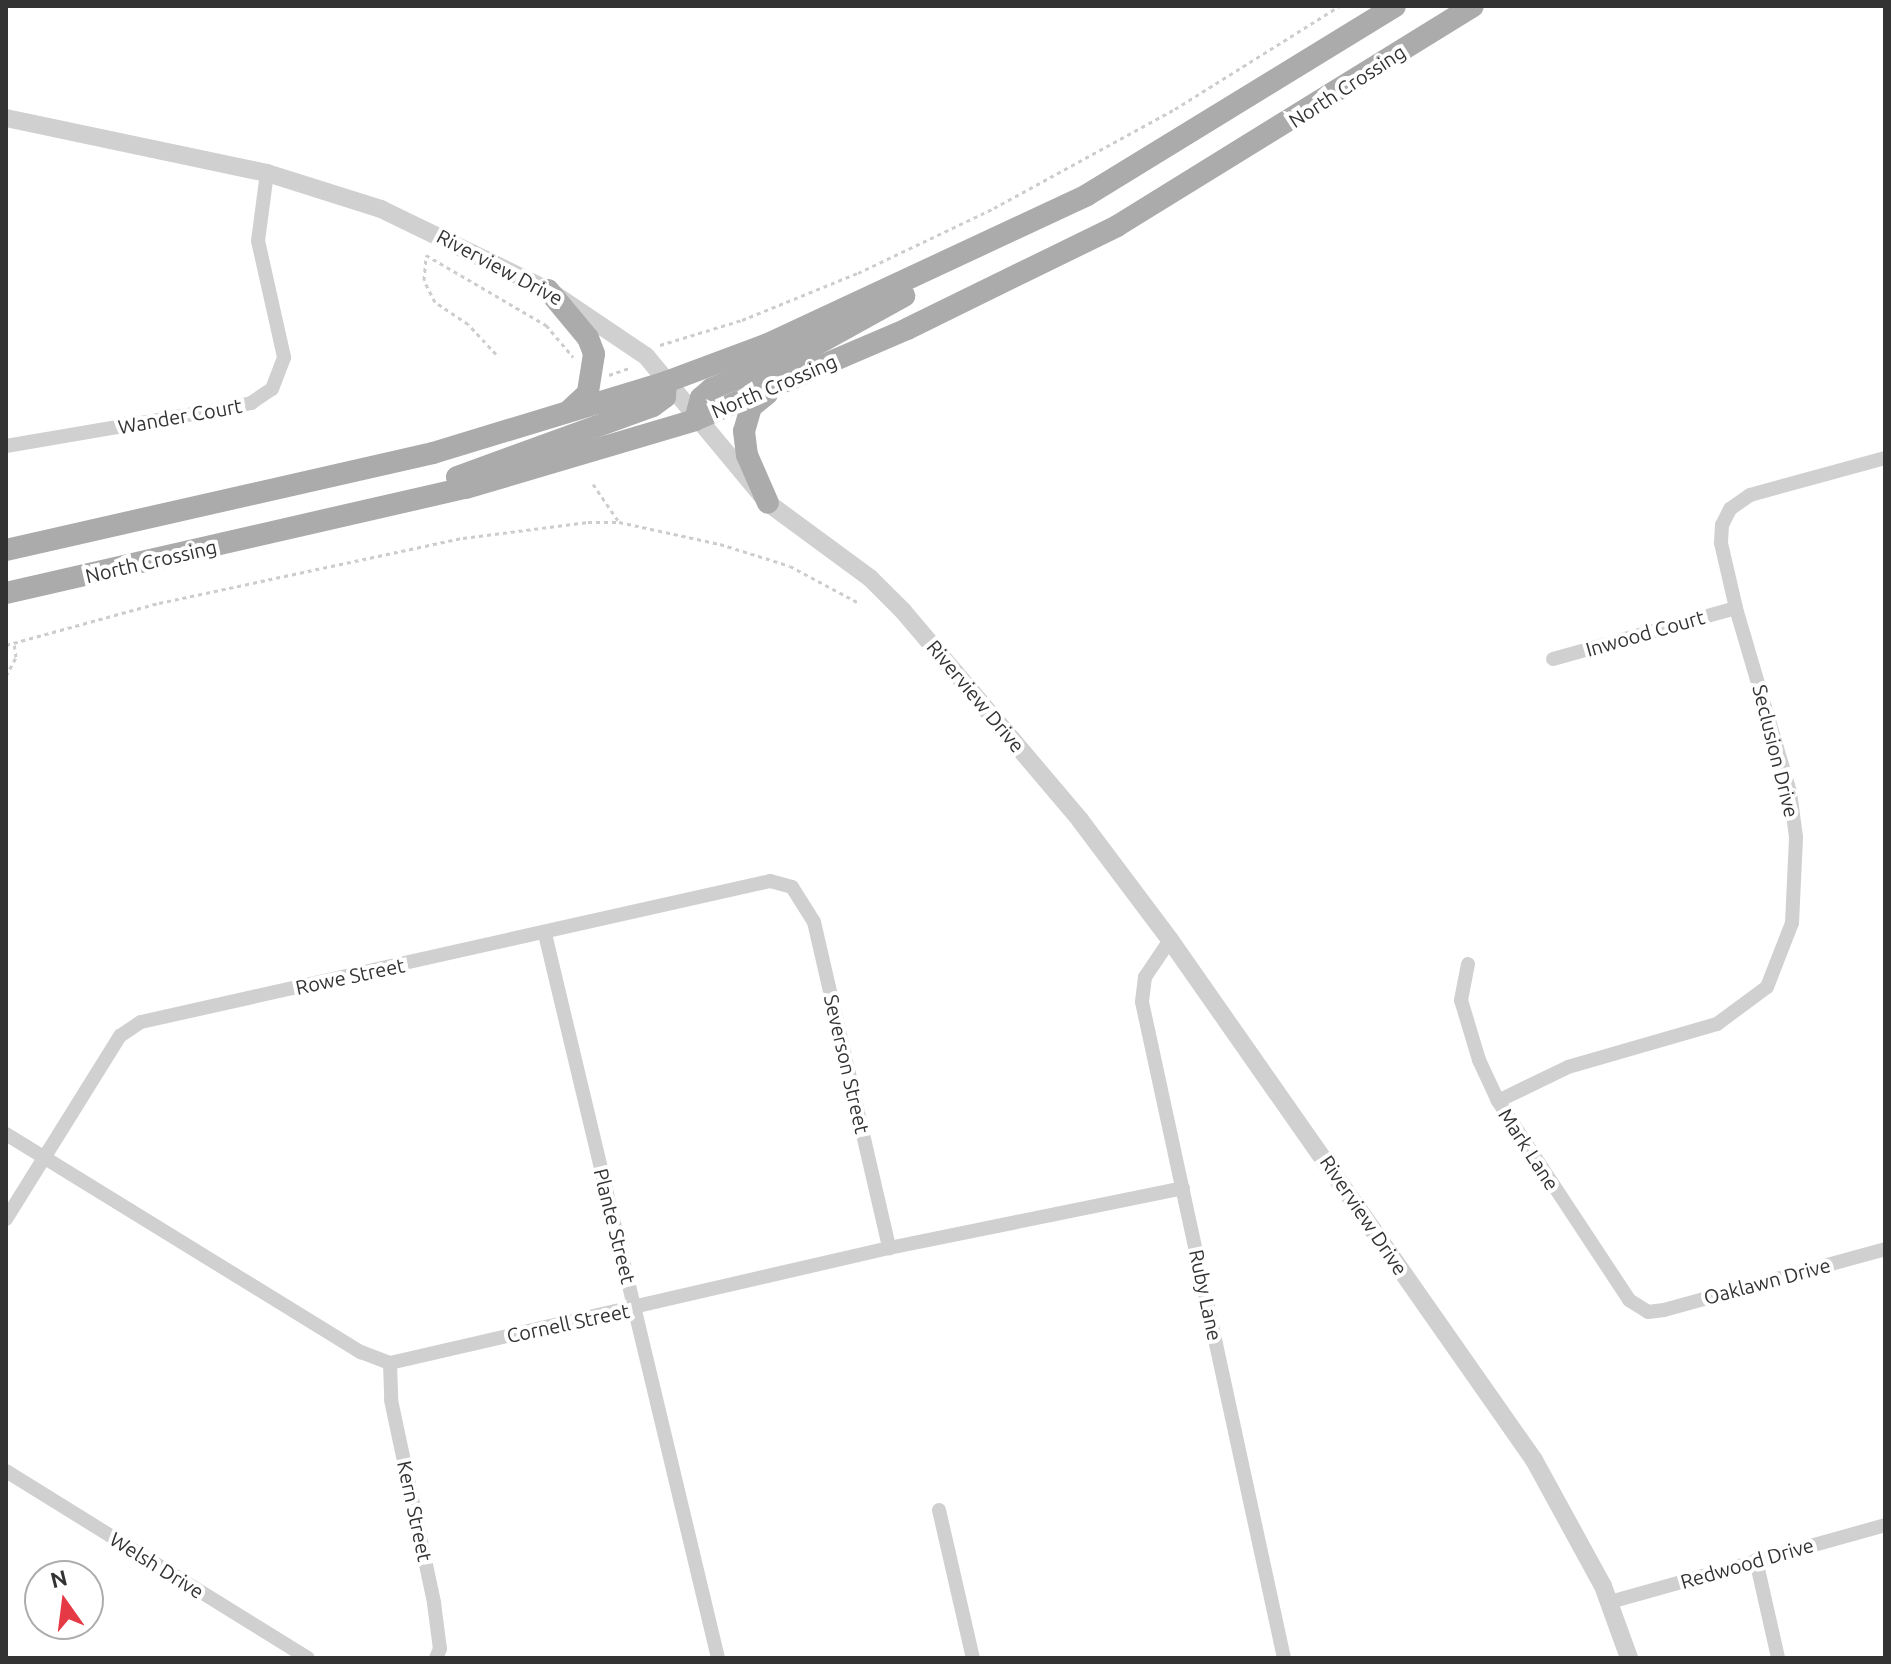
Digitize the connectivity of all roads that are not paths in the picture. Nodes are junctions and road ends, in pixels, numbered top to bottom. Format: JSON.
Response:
{"nodes":[{"id":1,"x":1395,"y":6,"type":"edge"},
{"id":2,"x":1461,"y":6,"type":"edge"},
{"id":3,"x":1473,"y":6,"type":"edge"},
{"id":4,"x":1417,"y":42,"type":"junction"},
{"id":5,"x":6,"y":118,"type":"edge"},
{"id":6,"x":267,"y":173,"type":"junction"},
{"id":7,"x":982,"y":248,"type":"junction"},
{"id":8,"x":548,"y":290,"type":"junction"},
{"id":9,"x":793,"y":378,"type":"junction"},
{"id":10,"x":666,"y":382,"type":"junction"},
{"id":11,"x":559,"y":416,"type":"junction"},
{"id":12,"x":695,"y":420,"type":"junction"},
{"id":13,"x":6,"y":446,"type":"edge"},
{"id":14,"x":1885,"y":458,"type":"edge"},
{"id":15,"x":768,"y":503,"type":"junction"},
{"id":16,"x":352,"y":516,"type":"junction"},
{"id":17,"x":6,"y":550,"type":"edge"},
{"id":18,"x":6,"y":593,"type":"edge"},
{"id":19,"x":1736,"y":608,"type":"junction"},
{"id":20,"x":1553,"y":659,"type":"dead end"},
{"id":21,"x":792,"y":887,"type":"joint"},
{"id":22,"x":545,"y":934,"type":"junction"},
{"id":23,"x":1170,"y":940,"type":"junction"},
{"id":24,"x":1468,"y":964,"type":"dead end"},
{"id":25,"x":1498,"y":1101,"type":"junction"},
{"id":26,"x":6,"y":1134,"type":"edge"},
{"id":27,"x":43,"y":1157,"type":"junction"},
{"id":28,"x":1183,"y":1188,"type":"junction"},
{"id":29,"x":6,"y":1219,"type":"edge"},
{"id":30,"x":889,"y":1248,"type":"junction"},
{"id":31,"x":1885,"y":1249,"type":"edge"},
{"id":32,"x":635,"y":1309,"type":"junction"},
{"id":33,"x":1648,"y":1312,"type":"joint"},
{"id":34,"x":390,"y":1363,"type":"junction"},
{"id":35,"x":6,"y":1471,"type":"edge"},
{"id":36,"x":939,"y":1510,"type":"dead end"},
{"id":37,"x":1885,"y":1525,"type":"edge"},
{"id":38,"x":1756,"y":1560,"type":"junction"},
{"id":39,"x":1610,"y":1602,"type":"junction"},
{"id":40,"x":308,"y":1658,"type":"edge"},
{"id":41,"x":436,"y":1658,"type":"edge"},
{"id":42,"x":718,"y":1658,"type":"edge"},
{"id":43,"x":973,"y":1658,"type":"edge"},
{"id":44,"x":1284,"y":1658,"type":"edge"},
{"id":45,"x":1629,"y":1658,"type":"edge"},
{"id":46,"x":1778,"y":1658,"type":"edge"}],
"edges":[{"from":1,"to":7,"type":"main road","name":"North Crossing"},
{"from":2,"to":4,"type":"main road"},
{"from":3,"to":4,"type":"main road","name":"North Crossing"},
{"from":4,"to":9,"type":"main road","name":"North Crossing"},
{"from":5,"to":6,"type":"street","name":"Riverview Drive"},
{"from":6,"to":8,"type":"street","name":"Riverview Drive"},
{"from":6,"to":13,"type":"street","name":"Wander Court"},
{"from":7,"to":10,"type":"main road","name":"North Crossing"},
{"from":7,"to":12,"type":"main road"},
{"from":8,"to":10,"type":"street","name":"Riverview Drive"},
{"from":8,"to":11,"type":"main road"},
{"from":9,"to":12,"type":"main road","name":"North Crossing"},
{"from":9,"to":15,"type":"main road"},
{"from":10,"to":11,"type":"main road","name":"North Crossing"},
{"from":10,"to":12,"type":"street","name":"Riverview Drive"},
{"from":10,"to":16,"type":"main road"},
{"from":11,"to":17,"type":"main road","name":"North Crossing"},
{"from":12,"to":15,"type":"street","name":"Riverview Drive"},
{"from":12,"to":16,"type":"main road","name":"North Crossing"},
{"from":14,"to":19,"type":"street","name":"Seclusion Drive"},
{"from":15,"to":23,"type":"street","name":"Riverview Drive"},
{"from":16,"to":18,"type":"main road","name":"North Crossing"},
{"from":19,"to":20,"type":"street","name":"Inwood Court"},
{"from":19,"to":25,"type":"street","name":"Seclusion Drive"},
{"from":21,"to":22,"type":"street","name":"Rowe Street"},
{"from":21,"to":30,"type":"street","name":"Severson Street"},
{"from":22,"to":27,"type":"street","name":"Rowe Street"},
{"from":22,"to":32,"type":"street","name":"Plante Street"},
{"from":23,"to":28,"type":"street","name":"Ruby Lane"},
{"from":23,"to":39,"type":"street","name":"Riverview Drive"},
{"from":24,"to":25,"type":"street","name":"Mark Lane"},
{"from":25,"to":33,"type":"street","name":"Mark Lane"},
{"from":26,"to":27,"type":"street"},
{"from":27,"to":29,"type":"street","name":"Rowe Street"},
{"from":27,"to":34,"type":"street"},
{"from":28,"to":30,"type":"street","name":"Cornell Street"},
{"from":28,"to":44,"type":"street","name":"Ruby Lane"},
{"from":30,"to":32,"type":"street","name":"Cornell Street"},
{"from":31,"to":33,"type":"street","name":"Oaklawn Drive"},
{"from":32,"to":34,"type":"street","name":"Cornell Street"},
{"from":32,"to":42,"type":"street","name":"Plante Street"},
{"from":34,"to":41,"type":"street","name":"Kern Street"},
{"from":35,"to":40,"type":"street","name":"Welsh Drive"},
{"from":36,"to":43,"type":"street"},
{"from":37,"to":38,"type":"street","name":"Redwood Drive"},
{"from":38,"to":39,"type":"street","name":"Redwood Drive"},
{"from":38,"to":46,"type":"street"},
{"from":39,"to":45,"type":"street","name":"Riverview Drive"}]}
